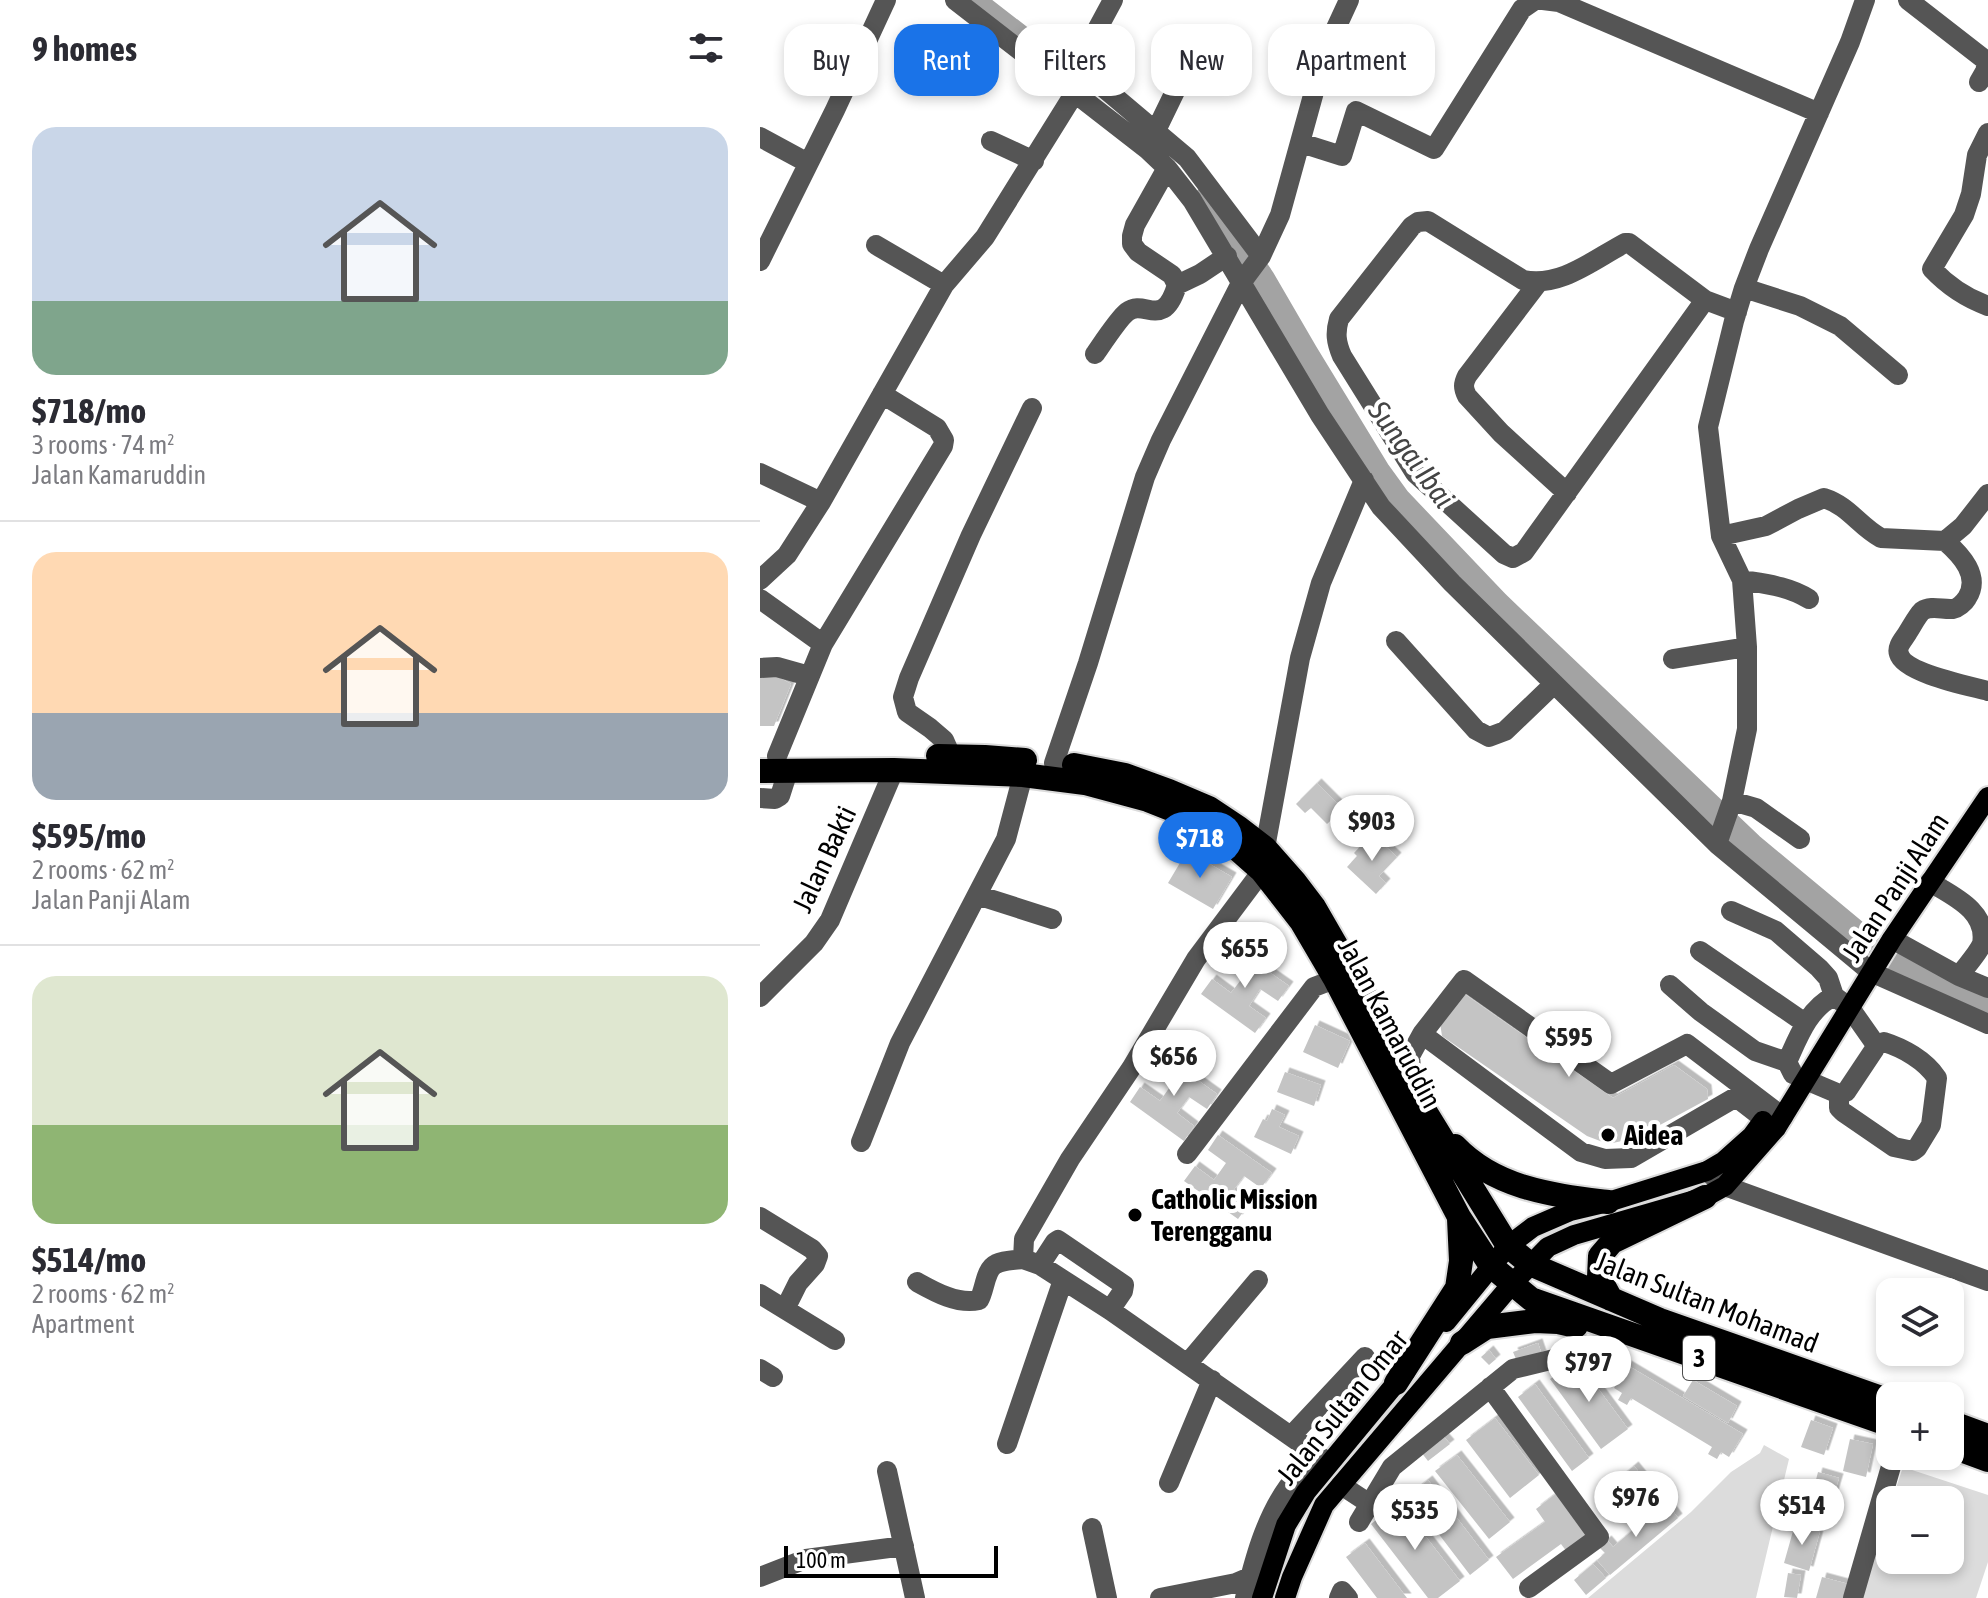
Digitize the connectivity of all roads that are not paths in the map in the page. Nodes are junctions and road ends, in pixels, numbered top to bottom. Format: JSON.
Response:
{"nodes":[{"id":1,"x":886,"y":0,"type":"edge"},
{"id":2,"x":955,"y":0,"type":"edge"},
{"id":3,"x":1113,"y":0,"type":"edge"},
{"id":4,"x":1349,"y":0,"type":"edge"},
{"id":5,"x":1535,"y":0,"type":"edge"},
{"id":6,"x":1543,"y":0,"type":"edge"},
{"id":7,"x":1908,"y":0,"type":"edge"},
{"id":8,"x":1862,"y":1,"type":"edge"},
{"id":9,"x":1100,"y":24,"type":"edge"},
{"id":10,"x":1015,"y":47,"type":"edge"},
{"id":11,"x":1979,"y":82,"type":"dead end"},
{"id":12,"x":1066,"y":96,"type":"edge"},
{"id":13,"x":1080,"y":96,"type":"edge"},
{"id":14,"x":1107,"y":96,"type":"edge"},
{"id":15,"x":1173,"y":96,"type":"edge"},
{"id":16,"x":1819,"y":113,"type":"junction"},
{"id":17,"x":1988,"y":133,"type":"edge"},
{"id":18,"x":760,"y":137,"type":"edge"},
{"id":19,"x":991,"y":141,"type":"dead end"},
{"id":20,"x":1151,"y":141,"type":"junction"},
{"id":21,"x":1314,"y":147,"type":"junction"},
{"id":22,"x":1034,"y":161,"type":"junction"},
{"id":23,"x":808,"y":163,"type":"junction"},
{"id":24,"x":1167,"y":168,"type":"junction"},
{"id":25,"x":1981,"y":180,"type":"edge"},
{"id":26,"x":876,"y":245,"type":"dead end"},
{"id":27,"x":1227,"y":256,"type":"junction"},
{"id":28,"x":1261,"y":256,"type":"junction"},
{"id":29,"x":760,"y":261,"type":"edge"},
{"id":30,"x":1241,"y":282,"type":"junction"},
{"id":31,"x":1538,"y":283,"type":"junction"},
{"id":32,"x":944,"y":285,"type":"junction"},
{"id":33,"x":1177,"y":285,"type":"junction"},
{"id":34,"x":1744,"y":288,"type":"junction"},
{"id":35,"x":1705,"y":300,"type":"junction"},
{"id":36,"x":1988,"y":306,"type":"edge"},
{"id":37,"x":1737,"y":312,"type":"junction"},
{"id":38,"x":1095,"y":354,"type":"dead end"},
{"id":39,"x":1898,"y":375,"type":"dead end"},
{"id":40,"x":882,"y":394,"type":"junction"},
{"id":41,"x":1032,"y":408,"type":"dead end"},
{"id":42,"x":760,"y":473,"type":"edge"},
{"id":43,"x":1364,"y":480,"type":"junction"},
{"id":44,"x":1567,"y":493,"type":"junction"},
{"id":45,"x":1988,"y":494,"type":"edge"},
{"id":46,"x":821,"y":502,"type":"junction"},
{"id":47,"x":1721,"y":536,"type":"junction"},
{"id":48,"x":1945,"y":541,"type":"junction"},
{"id":49,"x":760,"y":580,"type":"edge"},
{"id":50,"x":1742,"y":580,"type":"junction"},
{"id":51,"x":760,"y":599,"type":"edge"},
{"id":52,"x":1809,"y":599,"type":"dead end"},
{"id":53,"x":1396,"y":641,"type":"dead end"},
{"id":54,"x":823,"y":644,"type":"junction"},
{"id":55,"x":1747,"y":647,"type":"junction"},
{"id":56,"x":1673,"y":659,"type":"dead end"},
{"id":57,"x":760,"y":668,"type":"edge"},
{"id":58,"x":809,"y":676,"type":"junction"},
{"id":59,"x":1554,"y":684,"type":"junction"},
{"id":60,"x":1988,"y":691,"type":"edge"},
{"id":61,"x":951,"y":756,"type":"junction"},
{"id":62,"x":1054,"y":763,"type":"junction"},
{"id":63,"x":771,"y":764,"type":"edge"},
{"id":64,"x":894,"y":770,"type":"junction"},
{"id":65,"x":1023,"y":775,"type":"junction"},
{"id":66,"x":1988,"y":797,"type":"edge"},
{"id":67,"x":760,"y":798,"type":"edge"},
{"id":68,"x":1732,"y":802,"type":"junction"},
{"id":69,"x":1800,"y":839,"type":"dead end"},
{"id":70,"x":1718,"y":843,"type":"junction"},
{"id":71,"x":1264,"y":859,"type":"junction"},
{"id":72,"x":1930,"y":882,"type":"junction"},
{"id":73,"x":977,"y":895,"type":"junction"},
{"id":74,"x":1731,"y":911,"type":"dead end"},
{"id":75,"x":1052,"y":919,"type":"dead end"},
{"id":76,"x":1892,"y":939,"type":"junction"},
{"id":77,"x":1700,"y":951,"type":"dead end"},
{"id":78,"x":1871,"y":972,"type":"junction"},
{"id":79,"x":1959,"y":976,"type":"junction"},
{"id":80,"x":1335,"y":979,"type":"junction"},
{"id":81,"x":1670,"y":985,"type":"dead end"},
{"id":82,"x":1988,"y":988,"type":"edge"},
{"id":83,"x":760,"y":997,"type":"edge"},
{"id":84,"x":1842,"y":1002,"type":"junction"},
{"id":85,"x":1805,"y":1023,"type":"junction"},
{"id":86,"x":1988,"y":1024,"type":"edge"},
{"id":87,"x":1422,"y":1034,"type":"junction"},
{"id":88,"x":1876,"y":1045,"type":"junction"},
{"id":89,"x":1679,"y":1049,"type":"junction"},
{"id":90,"x":1796,"y":1074,"type":"junction"},
{"id":91,"x":1413,"y":1088,"type":"junction"},
{"id":92,"x":1839,"y":1094,"type":"junction"},
{"id":93,"x":1736,"y":1097,"type":"junction"},
{"id":94,"x":1425,"y":1111,"type":"junction"},
{"id":95,"x":1774,"y":1118,"type":"junction"},
{"id":96,"x":861,"y":1142,"type":"dead end"},
{"id":97,"x":1187,"y":1154,"type":"dead end"},
{"id":98,"x":1707,"y":1171,"type":"junction"},
{"id":99,"x":1715,"y":1191,"type":"junction"},
{"id":100,"x":1608,"y":1202,"type":"junction"},
{"id":101,"x":760,"y":1217,"type":"edge"},
{"id":102,"x":1459,"y":1217,"type":"junction"},
{"id":103,"x":1508,"y":1246,"type":"junction"},
{"id":104,"x":1032,"y":1262,"type":"junction"},
{"id":105,"x":1530,"y":1264,"type":"junction"},
{"id":106,"x":1491,"y":1266,"type":"junction"},
{"id":107,"x":1063,"y":1280,"type":"junction"},
{"id":108,"x":1258,"y":1280,"type":"dead end"},
{"id":109,"x":1988,"y":1281,"type":"edge"},
{"id":110,"x":917,"y":1282,"type":"dead end"},
{"id":111,"x":1512,"y":1284,"type":"junction"},
{"id":112,"x":760,"y":1294,"type":"edge"},
{"id":113,"x":1611,"y":1299,"type":"junction"},
{"id":114,"x":785,"y":1309,"type":"junction"},
{"id":115,"x":1110,"y":1310,"type":"junction"},
{"id":116,"x":835,"y":1340,"type":"dead end"},
{"id":117,"x":1462,"y":1343,"type":"junction"},
{"id":118,"x":1672,"y":1348,"type":"junction"},
{"id":119,"x":1365,"y":1357,"type":"dead end"},
{"id":120,"x":1188,"y":1363,"type":"junction"},
{"id":121,"x":1605,"y":1366,"type":"dead end"},
{"id":122,"x":1212,"y":1380,"type":"junction"},
{"id":123,"x":1396,"y":1383,"type":"junction"},
{"id":124,"x":1490,"y":1387,"type":"junction"},
{"id":125,"x":1876,"y":1396,"type":"edge"},
{"id":126,"x":1876,"y":1420,"type":"edge"},
{"id":127,"x":1964,"y":1427,"type":"edge"},
{"id":128,"x":1291,"y":1436,"type":"junction"},
{"id":129,"x":1988,"y":1436,"type":"edge"},
{"id":130,"x":1007,"y":1444,"type":"dead end"},
{"id":131,"x":1964,"y":1451,"type":"edge"},
{"id":132,"x":1323,"y":1458,"type":"junction"},
{"id":133,"x":1988,"y":1460,"type":"edge"},
{"id":134,"x":1890,"y":1470,"type":"edge"},
{"id":135,"x":887,"y":1471,"type":"dead end"},
{"id":136,"x":1169,"y":1483,"type":"dead end"},
{"id":137,"x":1341,"y":1485,"type":"junction"},
{"id":138,"x":1092,"y":1528,"type":"dead end"},
{"id":139,"x":904,"y":1546,"type":"junction"},
{"id":140,"x":760,"y":1577,"type":"edge"},
{"id":141,"x":1250,"y":1577,"type":"junction"},
{"id":142,"x":1529,"y":1588,"type":"dead end"},
{"id":143,"x":1207,"y":1589,"type":"junction"},
{"id":144,"x":915,"y":1598,"type":"edge"},
{"id":145,"x":1107,"y":1598,"type":"edge"},
{"id":146,"x":1160,"y":1598,"type":"edge"},
{"id":147,"x":1227,"y":1598,"type":"edge"},
{"id":148,"x":1245,"y":1598,"type":"edge"},
{"id":149,"x":1262,"y":1598,"type":"edge"},
{"id":150,"x":1285,"y":1598,"type":"edge"},
{"id":151,"x":1339,"y":1598,"type":"edge"},
{"id":152,"x":1348,"y":1598,"type":"edge"},
{"id":153,"x":1853,"y":1598,"type":"edge"}],
"edges":[{"from":1,"to":23,"type":"street"},
{"from":2,"to":10,"type":"street"},
{"from":3,"to":9,"type":"street"},
{"from":4,"to":21,"type":"street"},
{"from":5,"to":21,"type":"street"},
{"from":6,"to":16,"type":"street"},
{"from":7,"to":11,"type":"street"},
{"from":8,"to":16,"type":"street"},
{"from":12,"to":22,"type":"street"},
{"from":13,"to":20,"type":"street"},
{"from":14,"to":20,"type":"street"},
{"from":15,"to":20,"type":"street"},
{"from":16,"to":34,"type":"street"},
{"from":17,"to":25,"type":"street"},
{"from":18,"to":23,"type":"street"},
{"from":19,"to":22,"type":"street"},
{"from":20,"to":24,"type":"street"},
{"from":20,"to":28,"type":"street"},
{"from":21,"to":28,"type":"street"},
{"from":22,"to":32,"type":"street"},
{"from":23,"to":29,"type":"street"},
{"from":24,"to":27,"type":"street"},
{"from":24,"to":33,"type":"street"},
{"from":25,"to":36,"type":"street"},
{"from":26,"to":32,"type":"street"},
{"from":27,"to":30,"type":"street"},
{"from":27,"to":33,"type":"street"},
{"from":28,"to":30,"type":"street"},
{"from":30,"to":43,"type":"street"},
{"from":30,"to":62,"type":"street"},
{"from":31,"to":35,"type":"street"},
{"from":31,"to":44,"type":"street"},
{"from":31,"to":44,"type":"street"},
{"from":32,"to":40,"type":"street"},
{"from":33,"to":38,"type":"street"},
{"from":34,"to":37,"type":"street"},
{"from":34,"to":39,"type":"street"},
{"from":35,"to":37,"type":"street"},
{"from":35,"to":44,"type":"street"},
{"from":37,"to":47,"type":"street"},
{"from":40,"to":46,"type":"street"},
{"from":40,"to":54,"type":"street"},
{"from":41,"to":61,"type":"street"},
{"from":42,"to":46,"type":"street"},
{"from":43,"to":59,"type":"street"},
{"from":43,"to":71,"type":"street"},
{"from":45,"to":48,"type":"street"},
{"from":46,"to":49,"type":"street"},
{"from":47,"to":48,"type":"street"},
{"from":47,"to":50,"type":"street"},
{"from":48,"to":60,"type":"street"},
{"from":50,"to":52,"type":"street"},
{"from":50,"to":55,"type":"street"},
{"from":51,"to":54,"type":"street"},
{"from":53,"to":59,"type":"street"},
{"from":54,"to":58,"type":"street"},
{"from":55,"to":56,"type":"street"},
{"from":55,"to":68,"type":"street"},
{"from":57,"to":58,"type":"street"},
{"from":58,"to":63,"type":"street"},
{"from":59,"to":70,"type":"street"},
{"from":61,"to":62,"type":"highway","name":"Jalan Kamaruddin","number":"3"},
{"from":61,"to":63,"type":"highway","name":"Jalan Kamaruddin","number":"3"},
{"from":62,"to":71,"type":"highway","name":"Jalan Kamaruddin","number":"3"},
{"from":63,"to":64,"type":"highway","name":"Jalan Kamaruddin","number":"3"},
{"from":63,"to":67,"type":"street"},
{"from":64,"to":65,"type":"highway","name":"Jalan Kamaruddin","number":"3"},
{"from":64,"to":83,"type":"street","name":"Jalan Bakti"},
{"from":65,"to":71,"type":"highway","name":"Jalan Kamaruddin","number":"3"},
{"from":65,"to":73,"type":"street"},
{"from":66,"to":72,"type":"main road","name":"Jalan Panji Alam"},
{"from":68,"to":69,"type":"street"},
{"from":68,"to":70,"type":"street"},
{"from":70,"to":78,"type":"street"},
{"from":71,"to":80,"type":"highway","name":"Jalan Kamaruddin","number":"3"},
{"from":71,"to":91,"type":"highway","name":"Jalan Kamaruddin","number":"3"},
{"from":71,"to":104,"type":"street"},
{"from":72,"to":76,"type":"main road","name":"Jalan Panji Alam"},
{"from":72,"to":79,"type":"street"},
{"from":73,"to":75,"type":"street"},
{"from":73,"to":96,"type":"street"},
{"from":74,"to":84,"type":"street"},
{"from":76,"to":78,"type":"main road","name":"Jalan Panji Alam"},
{"from":76,"to":79,"type":"street"},
{"from":77,"to":85,"type":"street"},
{"from":78,"to":84,"type":"main road","name":"Jalan Panji Alam"},
{"from":78,"to":86,"type":"street"},
{"from":79,"to":82,"type":"street"},
{"from":80,"to":97,"type":"street"},
{"from":80,"to":102,"type":"highway","name":"Jalan Kamaruddin","number":"3"},
{"from":81,"to":90,"type":"street"},
{"from":84,"to":85,"type":"street"},
{"from":84,"to":88,"type":"street"},
{"from":84,"to":90,"type":"main road","name":"Jalan Panji Alam"},
{"from":85,"to":90,"type":"street"},
{"from":87,"to":89,"type":"street"},
{"from":87,"to":91,"type":"street"},
{"from":87,"to":93,"type":"street"},
{"from":88,"to":92,"type":"street"},
{"from":88,"to":92,"type":"street"},
{"from":89,"to":93,"type":"street"},
{"from":89,"to":95,"type":"street"},
{"from":90,"to":92,"type":"street"},
{"from":90,"to":95,"type":"main road","name":"Jalan Panji Alam"},
{"from":91,"to":94,"type":"highway","name":"Jalan Kamaruddin","number":"3"},
{"from":93,"to":95,"type":"street"},
{"from":94,"to":100,"type":"highway"},
{"from":94,"to":103,"type":"highway","name":"Jalan Kamaruddin","number":"3"},
{"from":95,"to":98,"type":"main road","name":"Jalan Panji Alam"},
{"from":95,"to":99,"type":"main road","name":"Jalan Panji Alam"},
{"from":98,"to":99,"type":"street"},
{"from":98,"to":100,"type":"main road","name":"Jalan Panji Alam"},
{"from":99,"to":105,"type":"main road"},
{"from":99,"to":109,"type":"street"},
{"from":99,"to":113,"type":"highway"},
{"from":100,"to":103,"type":"main road","name":"Jalan Panji Alam"},
{"from":101,"to":114,"type":"street"},
{"from":102,"to":106,"type":"highway","name":"Jalan Kamaruddin","number":"3"},
{"from":102,"to":123,"type":"highway"},
{"from":103,"to":105,"type":"highway","name":"Jalan Sultan Mohamad","number":"3"},
{"from":103,"to":106,"type":"main road","name":"Jalan Panji Alam"},
{"from":104,"to":107,"type":"street"},
{"from":104,"to":110,"type":"street"},
{"from":104,"to":115,"type":"street"},
{"from":105,"to":111,"type":"main road"},
{"from":105,"to":113,"type":"highway","name":"Jalan Sultan Mohamad","number":"3"},
{"from":106,"to":111,"type":"highway","name":"Jalan Kamaruddin","number":"3"},
{"from":106,"to":123,"type":"main road","name":"Jalan Sultan Omar"},
{"from":107,"to":115,"type":"street"},
{"from":107,"to":130,"type":"street"},
{"from":108,"to":120,"type":"street"},
{"from":111,"to":117,"type":"main road","name":"Jalan Sultan Omar"},
{"from":111,"to":118,"type":"highway","name":"Jalan Sultan Mohamad","number":"3"},
{"from":112,"to":114,"type":"street"},
{"from":113,"to":125,"type":"highway","name":"Jalan Sultan Mohamad","number":"3"},
{"from":114,"to":116,"type":"street"},
{"from":115,"to":120,"type":"street"},
{"from":117,"to":118,"type":"highway"},
{"from":117,"to":137,"type":"main road","name":"Jalan Sultan Omar"},
{"from":118,"to":126,"type":"highway","name":"Jalan Sultan Mohamad","number":"3"},
{"from":119,"to":128,"type":"street"},
{"from":120,"to":122,"type":"street"},
{"from":121,"to":124,"type":"street"},
{"from":122,"to":128,"type":"street"},
{"from":122,"to":136,"type":"street"},
{"from":123,"to":132,"type":"main road","name":"Jalan Sultan Omar"},
{"from":124,"to":137,"type":"street"},
{"from":124,"to":142,"type":"street"},
{"from":127,"to":129,"type":"highway"},
{"from":128,"to":132,"type":"street"},
{"from":131,"to":133,"type":"highway"},
{"from":132,"to":141,"type":"street"},
{"from":132,"to":149,"type":"main road","name":"Jalan Sultan Omar"},
{"from":134,"to":153,"type":"street"},
{"from":135,"to":139,"type":"street"},
{"from":137,"to":150,"type":"main road","name":"Jalan Sultan Omar"},
{"from":138,"to":145,"type":"street"},
{"from":139,"to":140,"type":"street"},
{"from":139,"to":144,"type":"street"},
{"from":141,"to":143,"type":"street"},
{"from":141,"to":148,"type":"street"},
{"from":143,"to":146,"type":"street"},
{"from":143,"to":147,"type":"street"},
{"from":151,"to":152,"type":"street"}]}
